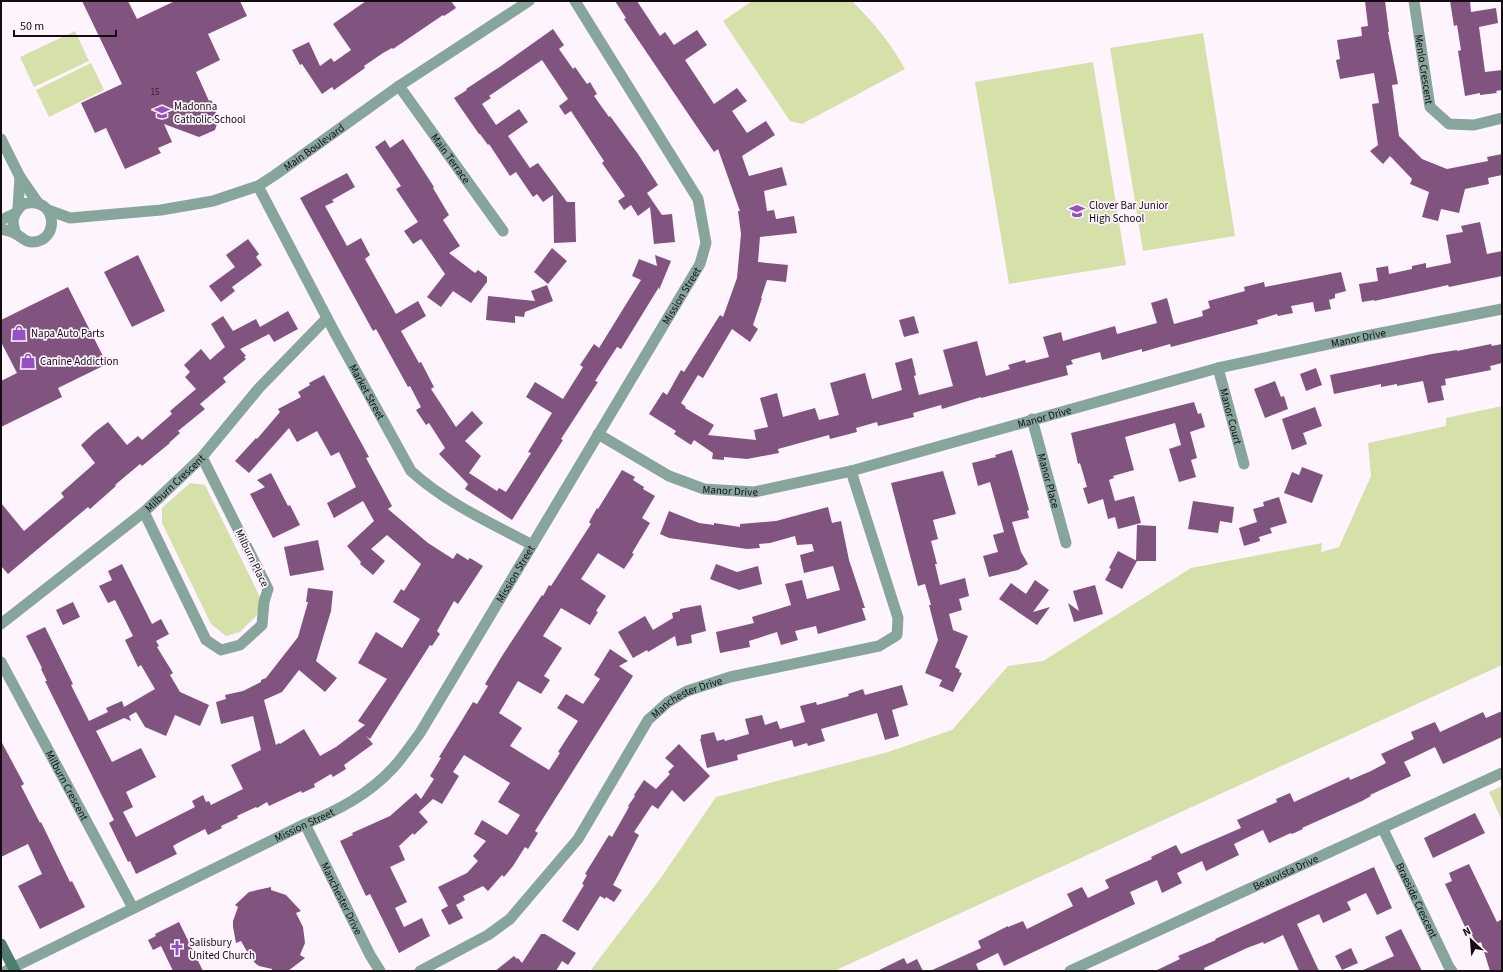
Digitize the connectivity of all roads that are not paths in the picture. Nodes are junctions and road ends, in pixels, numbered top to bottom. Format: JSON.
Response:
{"nodes":[{"id":1,"x":529,"y":1,"type":"edge"},
{"id":2,"x":575,"y":1,"type":"edge"},
{"id":3,"x":1414,"y":1,"type":"edge"},
{"id":4,"x":399,"y":86,"type":"junction"},
{"id":5,"x":1502,"y":118,"type":"edge"},
{"id":6,"x":1,"y":139,"type":"edge"},
{"id":7,"x":20,"y":177,"type":"junction"},
{"id":8,"x":258,"y":186,"type":"junction"},
{"id":9,"x":38,"y":203,"type":"junction"},
{"id":10,"x":48,"y":210,"type":"junction"},
{"id":11,"x":16,"y":211,"type":"junction"},
{"id":12,"x":70,"y":218,"type":"junction"},
{"id":13,"x":1,"y":220,"type":"edge"},
{"id":14,"x":1,"y":229,"type":"edge"},
{"id":15,"x":50,"y":231,"type":"junction"},
{"id":16,"x":503,"y":231,"type":"dead end"},
{"id":17,"x":16,"y":234,"type":"junction"},
{"id":18,"x":1502,"y":309,"type":"edge"},
{"id":19,"x":327,"y":318,"type":"junction"},
{"id":20,"x":1218,"y":368,"type":"junction"},
{"id":21,"x":1032,"y":420,"type":"junction"},
{"id":22,"x":598,"y":434,"type":"junction"},
{"id":23,"x":202,"y":457,"type":"junction"},
{"id":24,"x":1244,"y":464,"type":"dead end"},
{"id":25,"x":851,"y":471,"type":"junction"},
{"id":26,"x":144,"y":512,"type":"junction"},
{"id":27,"x":1066,"y":543,"type":"dead end"},
{"id":28,"x":532,"y":545,"type":"junction"},
{"id":29,"x":1,"y":624,"type":"edge"},
{"id":30,"x":1,"y":662,"type":"edge"},
{"id":31,"x":1502,"y":773,"type":"edge"},
{"id":32,"x":305,"y":824,"type":"junction"},
{"id":33,"x":1383,"y":829,"type":"junction"},
{"id":34,"x":133,"y":908,"type":"junction"},
{"id":35,"x":1,"y":944,"type":"edge"},
{"id":36,"x":11,"y":970,"type":"edge"},
{"id":37,"x":380,"y":971,"type":"edge"},
{"id":38,"x":420,"y":971,"type":"edge"},
{"id":39,"x":1070,"y":971,"type":"edge"},
{"id":40,"x":1452,"y":971,"type":"edge"}],
"edges":[{"from":1,"to":4,"type":"street","name":"Main Boulevard"},
{"from":2,"to":22,"type":"street","name":"Mission Street"},
{"from":3,"to":5,"type":"street","name":"Menlo Crescent"},
{"from":4,"to":8,"type":"street","name":"Main Boulevard"},
{"from":4,"to":16,"type":"street","name":"Main Terrace"},
{"from":6,"to":7,"type":"street"},
{"from":7,"to":9,"type":"street"},
{"from":7,"to":11,"type":"street"},
{"from":8,"to":12,"type":"street","name":"Main Boulevard"},
{"from":8,"to":19,"type":"street","name":"Market Street"},
{"from":9,"to":10,"type":"street","name":"Main Boulevard"},
{"from":9,"to":11,"type":"street"},
{"from":10,"to":12,"type":"street","name":"Main Boulevard"},
{"from":10,"to":15,"type":"street"},
{"from":11,"to":13,"type":"street"},
{"from":11,"to":17,"type":"street"},
{"from":12,"to":15,"type":"street","name":"Main Boulevard"},
{"from":14,"to":17,"type":"street","name":"Main Boulevard"},
{"from":15,"to":17,"type":"street","name":"Main Boulevard"},
{"from":18,"to":20,"type":"street","name":"Manor Drive"},
{"from":19,"to":23,"type":"street","name":"Milburn Crescent"},
{"from":19,"to":28,"type":"street","name":"Market Street"},
{"from":20,"to":21,"type":"street","name":"Manor Drive"},
{"from":20,"to":24,"type":"street","name":"Manor Court"},
{"from":21,"to":25,"type":"street","name":"Manor Drive"},
{"from":21,"to":27,"type":"street","name":"Manor Place"},
{"from":22,"to":25,"type":"street","name":"Manor Drive"},
{"from":22,"to":28,"type":"street","name":"Mission Street"},
{"from":23,"to":26,"type":"street","name":"Milburn Crescent"},
{"from":23,"to":26,"type":"street","name":"Milburn Place"},
{"from":25,"to":38,"type":"street","name":"Manchester Drive"},
{"from":26,"to":29,"type":"street","name":"Milburn Crescent"},
{"from":28,"to":32,"type":"street","name":"Mission Street"},
{"from":30,"to":34,"type":"street","name":"Milburn Crescent"},
{"from":31,"to":33,"type":"street","name":"Beauvista Drive"},
{"from":32,"to":34,"type":"street","name":"Mission Street"},
{"from":32,"to":37,"type":"street","name":"Manchester Drive"},
{"from":33,"to":39,"type":"street","name":"Beauvista Drive"},
{"from":33,"to":40,"type":"street","name":"Braeside Crescent"},
{"from":34,"to":36,"type":"street","name":"Mission Street"},
{"from":35,"to":36,"type":"main road"}]}
